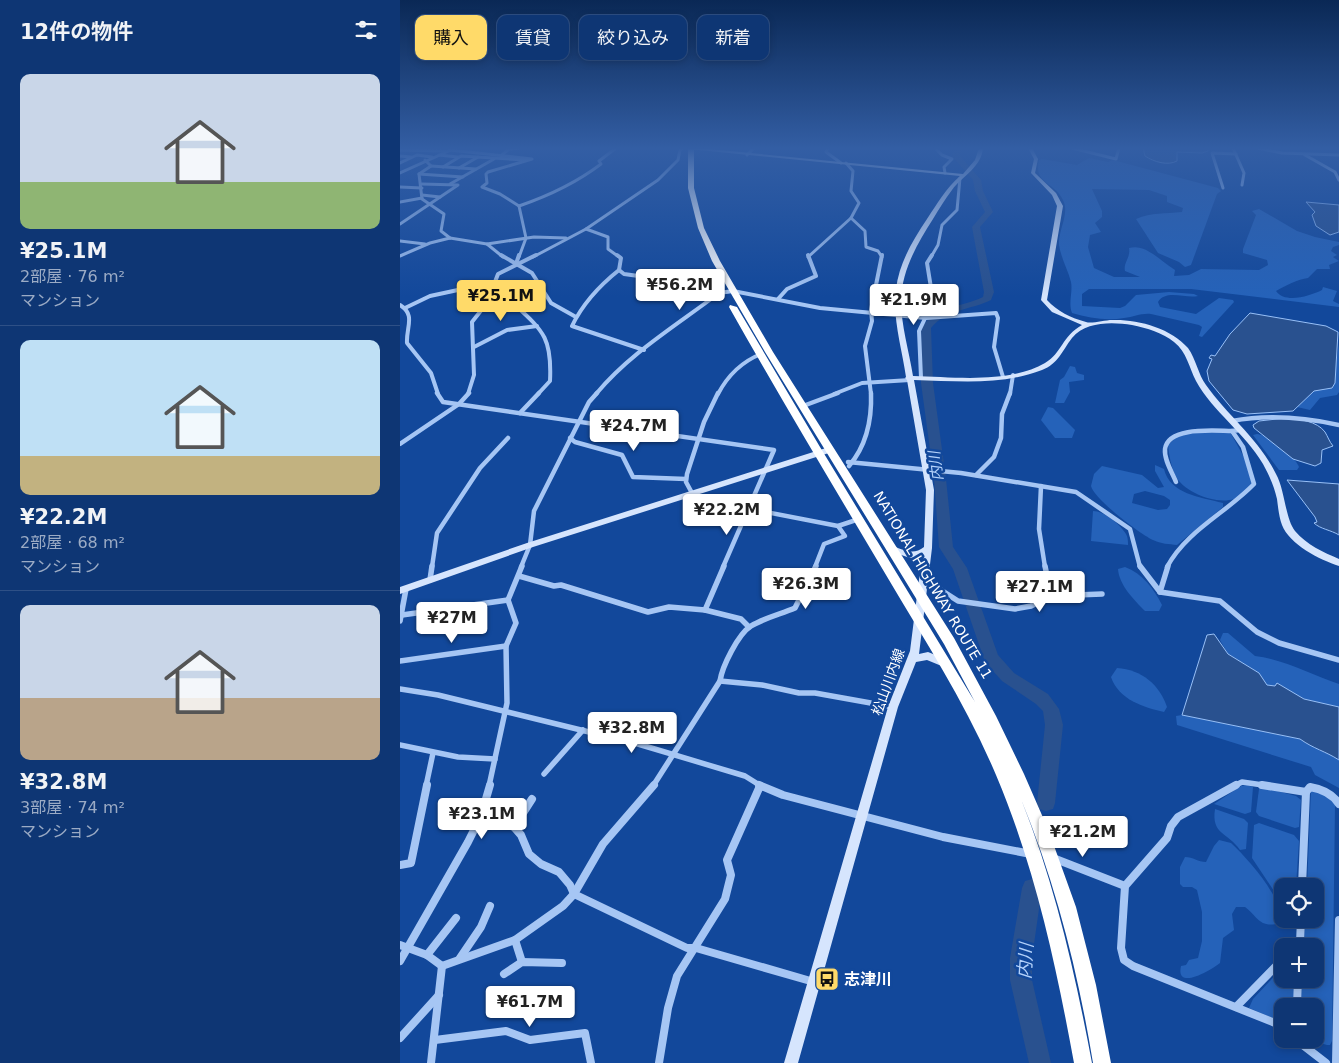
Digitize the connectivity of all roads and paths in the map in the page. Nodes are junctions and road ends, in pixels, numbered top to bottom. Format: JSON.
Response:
{"nodes":[{"id":1,"x":422,"y":197,"type":"edge"},
{"id":2,"x":419,"y":198,"type":"edge"},
{"id":3,"x":440,"y":198,"type":"edge"},
{"id":4,"x":506,"y":198,"type":"edge"},
{"id":5,"x":537,"y":198,"type":"edge"},
{"id":6,"x":632,"y":198,"type":"edge"},
{"id":7,"x":686,"y":198,"type":"edge"},
{"id":8,"x":693,"y":198,"type":"edge"},
{"id":9,"x":855,"y":198,"type":"edge"},
{"id":10,"x":943,"y":198,"type":"edge"},
{"id":11,"x":960,"y":198,"type":"edge"},
{"id":12,"x":1056,"y":198,"type":"edge"},
{"id":13,"x":400,"y":202,"type":"edge"},
{"id":14,"x":428,"y":205,"type":"junction"},
{"id":15,"x":519,"y":206,"type":"junction"},
{"id":16,"x":851,"y":218,"type":"junction"},
{"id":17,"x":400,"y":224,"type":"edge"},
{"id":18,"x":586,"y":229,"type":"junction"},
{"id":19,"x":450,"y":238,"type":"junction"},
{"id":20,"x":526,"y":238,"type":"junction"},
{"id":21,"x":566,"y":238,"type":"junction"},
{"id":22,"x":400,"y":241,"type":"edge"},
{"id":23,"x":487,"y":244,"type":"junction"},
{"id":24,"x":426,"y":245,"type":"junction"},
{"id":25,"x":400,"y":256,"type":"edge"},
{"id":26,"x":516,"y":264,"type":"junction"},
{"id":27,"x":619,"y":270,"type":"junction"},
{"id":28,"x":495,"y":282,"type":"junction"},
{"id":29,"x":725,"y":292,"type":"junction"},
{"id":30,"x":778,"y":299,"type":"junction"},
{"id":31,"x":486,"y":304,"type":"junction"},
{"id":32,"x":400,"y":306,"type":"edge"},
{"id":33,"x":405,"y":308,"type":"junction"},
{"id":34,"x":872,"y":311,"type":"junction"},
{"id":35,"x":899,"y":315,"type":"junction"},
{"id":36,"x":576,"y":316,"type":"junction"},
{"id":37,"x":928,"y":318,"type":"junction"},
{"id":38,"x":1087,"y":325,"type":"junction"},
{"id":39,"x":538,"y":326,"type":"junction"},
{"id":40,"x":474,"y":347,"type":"junction"},
{"id":41,"x":644,"y":350,"type":"junction"},
{"id":42,"x":764,"y":353,"type":"junction"},
{"id":43,"x":1013,"y":375,"type":"junction"},
{"id":44,"x":1003,"y":376,"type":"junction"},
{"id":45,"x":922,"y":378,"type":"junction"},
{"id":46,"x":910,"y":379,"type":"junction"},
{"id":47,"x":870,"y":382,"type":"junction"},
{"id":48,"x":460,"y":404,"type":"junction"},
{"id":49,"x":803,"y":406,"type":"junction"},
{"id":50,"x":520,"y":413,"type":"junction"},
{"id":51,"x":1232,"y":420,"type":"junction"},
{"id":52,"x":579,"y":421,"type":"junction"},
{"id":53,"x":1339,"y":425,"type":"edge"},
{"id":54,"x":1236,"y":430,"type":"junction"},
{"id":55,"x":508,"y":438,"type":"dead end"},
{"id":56,"x":570,"y":438,"type":"junction"},
{"id":57,"x":698,"y":438,"type":"junction"},
{"id":58,"x":400,"y":444,"type":"edge"},
{"id":59,"x":829,"y":450,"type":"junction"},
{"id":60,"x":818,"y":452,"type":"junction"},
{"id":61,"x":766,"y":469,"type":"junction"},
{"id":62,"x":929,"y":470,"type":"junction"},
{"id":63,"x":976,"y":475,"type":"junction"},
{"id":64,"x":686,"y":478,"type":"junction"},
{"id":65,"x":1176,"y":482,"type":"dead end"},
{"id":66,"x":1040,"y":486,"type":"junction"},
{"id":67,"x":692,"y":493,"type":"junction"},
{"id":68,"x":750,"y":509,"type":"junction"},
{"id":69,"x":859,"y":519,"type":"junction"},
{"id":70,"x":838,"y":526,"type":"junction"},
{"id":71,"x":530,"y":545,"type":"junction"},
{"id":72,"x":890,"y":548,"type":"junction"},
{"id":73,"x":928,"y":548,"type":"junction"},
{"id":74,"x":1339,"y":563,"type":"edge"},
{"id":75,"x":519,"y":576,"type":"junction"},
{"id":76,"x":430,"y":580,"type":"junction"},
{"id":77,"x":924,"y":584,"type":"junction"},
{"id":78,"x":403,"y":590,"type":"edge"},
{"id":79,"x":1160,"y":592,"type":"junction"},
{"id":80,"x":1102,"y":594,"type":"dead end"},
{"id":81,"x":1051,"y":596,"type":"junction"},
{"id":82,"x":508,"y":600,"type":"junction"},
{"id":83,"x":922,"y":600,"type":"junction"},
{"id":84,"x":705,"y":610,"type":"junction"},
{"id":85,"x":401,"y":618,"type":"edge"},
{"id":86,"x":920,"y":620,"type":"junction"},
{"id":87,"x":749,"y":627,"type":"junction"},
{"id":88,"x":506,"y":646,"type":"junction"},
{"id":89,"x":913,"y":659,"type":"junction"},
{"id":90,"x":1339,"y":660,"type":"edge"},
{"id":91,"x":400,"y":661,"type":"edge"},
{"id":92,"x":946,"y":665,"type":"junction"},
{"id":93,"x":720,"y":681,"type":"junction"},
{"id":94,"x":400,"y":689,"type":"edge"},
{"id":95,"x":893,"y":707,"type":"junction"},
{"id":96,"x":506,"y":711,"type":"junction"},
{"id":97,"x":583,"y":730,"type":"junction"},
{"id":98,"x":400,"y":745,"type":"edge"},
{"id":99,"x":433,"y":753,"type":"junction"},
{"id":100,"x":676,"y":754,"type":"junction"},
{"id":101,"x":495,"y":759,"type":"junction"},
{"id":102,"x":544,"y":774,"type":"dead end"},
{"id":103,"x":760,"y":786,"type":"junction"},
{"id":104,"x":1306,"y":792,"type":"junction"},
{"id":105,"x":532,"y":799,"type":"dead end"},
{"id":106,"x":1339,"y":804,"type":"edge"},
{"id":107,"x":862,"y":815,"type":"junction"},
{"id":108,"x":481,"y":816,"type":"junction"},
{"id":109,"x":514,"y":827,"type":"junction"},
{"id":110,"x":1034,"y":854,"type":"junction"},
{"id":111,"x":1052,"y":858,"type":"junction"},
{"id":112,"x":400,"y":866,"type":"edge"},
{"id":113,"x":1302,"y":878,"type":"edge"},
{"id":114,"x":1125,"y":886,"type":"junction"},
{"id":115,"x":574,"y":894,"type":"junction"},
{"id":116,"x":490,"y":906,"type":"dead end"},
{"id":117,"x":456,"y":918,"type":"dead end"},
{"id":118,"x":1339,"y":920,"type":"edge"},
{"id":119,"x":515,"y":940,"type":"junction"},
{"id":120,"x":400,"y":945,"type":"edge"},
{"id":121,"x":408,"y":947,"type":"junction"},
{"id":122,"x":691,"y":948,"type":"junction"},
{"id":123,"x":427,"y":955,"type":"junction"},
{"id":124,"x":460,"y":958,"type":"junction"},
{"id":125,"x":400,"y":961,"type":"edge"},
{"id":126,"x":522,"y":962,"type":"junction"},
{"id":127,"x":562,"y":963,"type":"dead end"},
{"id":128,"x":442,"y":966,"type":"junction"},
{"id":129,"x":1274,"y":968,"type":"edge"},
{"id":130,"x":504,"y":974,"type":"dead end"},
{"id":131,"x":815,"y":983,"type":"junction"},
{"id":132,"x":440,"y":995,"type":"junction"},
{"id":133,"x":1236,"y":1007,"type":"junction"},
{"id":134,"x":1274,"y":1023,"type":"edge"},
{"id":135,"x":400,"y":1038,"type":"edge"},
{"id":136,"x":435,"y":1040,"type":"junction"},
{"id":137,"x":1307,"y":1048,"type":"edge"},
{"id":138,"x":431,"y":1063,"type":"edge"},
{"id":139,"x":591,"y":1063,"type":"edge"},
{"id":140,"x":659,"y":1063,"type":"edge"},
{"id":141,"x":791,"y":1063,"type":"edge"},
{"id":142,"x":1083,"y":1063,"type":"edge"},
{"id":143,"x":1102,"y":1063,"type":"edge"},
{"id":144,"x":1326,"y":1063,"type":"edge"},
{"id":145,"x":1336,"y":1063,"type":"edge"}],
"edges":[{"from":1,"to":14,"type":"street"},
{"from":2,"to":13,"type":"street"},
{"from":3,"to":14,"type":"street"},
{"from":4,"to":15,"type":"street"},
{"from":5,"to":15,"type":"street"},
{"from":6,"to":18,"type":"street"},
{"from":7,"to":29,"type":"highway","name":"NATIONAL HIGHWAY ROUTE 11"},
{"from":8,"to":29,"type":"highway","name":"NATIONAL HIGHWAY ROUTE 11"},
{"from":9,"to":16,"type":"street"},
{"from":10,"to":35,"type":"street","name":"松山川内線"},
{"from":11,"to":37,"type":"street"},
{"from":12,"to":38,"type":"street"},
{"from":14,"to":17,"type":"street"},
{"from":14,"to":19,"type":"street"},
{"from":15,"to":20,"type":"street"},
{"from":16,"to":30,"type":"street"},
{"from":16,"to":34,"type":"street"},
{"from":18,"to":21,"type":"street"},
{"from":18,"to":27,"type":"street"},
{"from":19,"to":23,"type":"street"},
{"from":19,"to":24,"type":"street"},
{"from":20,"to":21,"type":"street"},
{"from":20,"to":23,"type":"street"},
{"from":20,"to":26,"type":"street"},
{"from":21,"to":26,"type":"street"},
{"from":22,"to":24,"type":"street"},
{"from":23,"to":26,"type":"street"},
{"from":24,"to":25,"type":"street"},
{"from":26,"to":28,"type":"street"},
{"from":26,"to":36,"type":"street"},
{"from":27,"to":29,"type":"street"},
{"from":27,"to":36,"type":"street"},
{"from":28,"to":31,"type":"street"},
{"from":28,"to":33,"type":"street"},
{"from":29,"to":30,"type":"street"},
{"from":29,"to":41,"type":"street"},
{"from":29,"to":42,"type":"highway","name":"NATIONAL HIGHWAY ROUTE 11"},
{"from":30,"to":34,"type":"street"},
{"from":31,"to":39,"type":"street"},
{"from":31,"to":40,"type":"street"},
{"from":32,"to":33,"type":"street"},
{"from":33,"to":48,"type":"street"},
{"from":34,"to":35,"type":"street"},
{"from":34,"to":47,"type":"street"},
{"from":35,"to":37,"type":"street"},
{"from":35,"to":46,"type":"street","name":"松山川内線"},
{"from":36,"to":41,"type":"street"},
{"from":37,"to":44,"type":"street"},
{"from":37,"to":45,"type":"street"},
{"from":38,"to":43,"type":"street"},
{"from":38,"to":51,"type":"street"},
{"from":39,"to":40,"type":"street"},
{"from":39,"to":50,"type":"street"},
{"from":40,"to":48,"type":"street"},
{"from":41,"to":52,"type":"street"},
{"from":42,"to":49,"type":"highway","name":"NATIONAL HIGHWAY ROUTE 11"},
{"from":42,"to":57,"type":"street"},
{"from":42,"to":60,"type":"highway","name":"NATIONAL HIGHWAY ROUTE 11"},
{"from":43,"to":44,"type":"street"},
{"from":43,"to":63,"type":"street"},
{"from":44,"to":45,"type":"street"},
{"from":45,"to":46,"type":"street"},
{"from":46,"to":47,"type":"street"},
{"from":46,"to":62,"type":"street","name":"松山川内線"},
{"from":47,"to":49,"type":"street"},
{"from":47,"to":62,"type":"street"},
{"from":48,"to":50,"type":"street"},
{"from":48,"to":58,"type":"street"},
{"from":49,"to":59,"type":"highway","name":"NATIONAL HIGHWAY ROUTE 11"},
{"from":50,"to":52,"type":"street"},
{"from":51,"to":53,"type":"street"},
{"from":51,"to":54,"type":"street"},
{"from":52,"to":56,"type":"street"},
{"from":52,"to":57,"type":"street"},
{"from":54,"to":65,"type":"street"},
{"from":54,"to":74,"type":"street"},
{"from":54,"to":79,"type":"street"},
{"from":55,"to":76,"type":"street"},
{"from":56,"to":64,"type":"street"},
{"from":56,"to":71,"type":"street"},
{"from":57,"to":61,"type":"street"},
{"from":57,"to":64,"type":"street"},
{"from":59,"to":60,"type":"street"},
{"from":59,"to":72,"type":"highway","name":"NATIONAL HIGHWAY ROUTE 11"},
{"from":60,"to":61,"type":"street"},
{"from":60,"to":69,"type":"highway","name":"NATIONAL HIGHWAY ROUTE 11"},
{"from":61,"to":67,"type":"street"},
{"from":61,"to":68,"type":"street"},
{"from":62,"to":63,"type":"street"},
{"from":62,"to":73,"type":"street","name":"松山川内線"},
{"from":63,"to":66,"type":"street"},
{"from":64,"to":67,"type":"street"},
{"from":66,"to":79,"type":"street"},
{"from":66,"to":81,"type":"street"},
{"from":67,"to":71,"type":"street"},
{"from":68,"to":70,"type":"street"},
{"from":68,"to":84,"type":"street"},
{"from":69,"to":70,"type":"street"},
{"from":69,"to":86,"type":"highway","name":"NATIONAL HIGHWAY ROUTE 11"},
{"from":70,"to":87,"type":"street"},
{"from":71,"to":75,"type":"street"},
{"from":71,"to":76,"type":"street"},
{"from":72,"to":73,"type":"street"},
{"from":72,"to":83,"type":"highway","name":"NATIONAL HIGHWAY ROUTE 11"},
{"from":73,"to":77,"type":"street","name":"松山川内線"},
{"from":75,"to":82,"type":"street"},
{"from":75,"to":84,"type":"street"},
{"from":76,"to":78,"type":"street"},
{"from":77,"to":81,"type":"street"},
{"from":77,"to":83,"type":"street","name":"松山川内線"},
{"from":78,"to":85,"type":"street"},
{"from":79,"to":90,"type":"street"},
{"from":80,"to":81,"type":"street"},
{"from":82,"to":85,"type":"street"},
{"from":82,"to":88,"type":"street"},
{"from":83,"to":86,"type":"street","name":"松山川内線"},
{"from":83,"to":111,"type":"highway","name":"NATIONAL HIGHWAY ROUTE 11"},
{"from":84,"to":87,"type":"street"},
{"from":86,"to":89,"type":"street","name":"松山川内線"},
{"from":86,"to":92,"type":"highway","name":"NATIONAL HIGHWAY ROUTE 11"},
{"from":87,"to":93,"type":"street"},
{"from":88,"to":91,"type":"street"},
{"from":88,"to":96,"type":"street"},
{"from":89,"to":92,"type":"street"},
{"from":89,"to":95,"type":"street","name":"松山川内線"},
{"from":92,"to":110,"type":"highway","name":"NATIONAL HIGHWAY ROUTE 11"},
{"from":93,"to":95,"type":"street"},
{"from":93,"to":100,"type":"street"},
{"from":94,"to":96,"type":"street"},
{"from":95,"to":107,"type":"street","name":"松山川内線"},
{"from":96,"to":97,"type":"street"},
{"from":96,"to":101,"type":"street"},
{"from":97,"to":100,"type":"street"},
{"from":97,"to":102,"type":"street"},
{"from":98,"to":99,"type":"street"},
{"from":99,"to":101,"type":"street"},
{"from":99,"to":112,"type":"street"},
{"from":100,"to":103,"type":"street"},
{"from":100,"to":115,"type":"street"},
{"from":101,"to":108,"type":"street"},
{"from":103,"to":107,"type":"street"},
{"from":103,"to":122,"type":"street"},
{"from":104,"to":106,"type":"street"},
{"from":104,"to":113,"type":"street"},
{"from":104,"to":114,"type":"street"},
{"from":105,"to":109,"type":"street"},
{"from":107,"to":110,"type":"street"},
{"from":107,"to":131,"type":"street","name":"松山川内線"},
{"from":108,"to":109,"type":"street"},
{"from":108,"to":121,"type":"street"},
{"from":109,"to":115,"type":"street"},
{"from":110,"to":111,"type":"street"},
{"from":110,"to":142,"type":"highway","name":"NATIONAL HIGHWAY ROUTE 11"},
{"from":111,"to":114,"type":"street"},
{"from":111,"to":143,"type":"highway","name":"NATIONAL HIGHWAY ROUTE 11"},
{"from":114,"to":133,"type":"street"},
{"from":115,"to":119,"type":"street"},
{"from":115,"to":122,"type":"street"},
{"from":116,"to":124,"type":"street"},
{"from":117,"to":123,"type":"street"},
{"from":118,"to":145,"type":"street"},
{"from":119,"to":124,"type":"street"},
{"from":119,"to":126,"type":"street"},
{"from":120,"to":121,"type":"street"},
{"from":121,"to":123,"type":"street"},
{"from":121,"to":125,"type":"street"},
{"from":122,"to":131,"type":"street"},
{"from":122,"to":140,"type":"street"},
{"from":123,"to":128,"type":"street"},
{"from":124,"to":128,"type":"street"},
{"from":126,"to":127,"type":"street"},
{"from":126,"to":130,"type":"street"},
{"from":128,"to":132,"type":"street"},
{"from":129,"to":133,"type":"street"},
{"from":131,"to":141,"type":"street","name":"松山川内線"},
{"from":132,"to":135,"type":"street"},
{"from":132,"to":136,"type":"street"},
{"from":133,"to":134,"type":"street"},
{"from":136,"to":138,"type":"street"},
{"from":136,"to":139,"type":"street"},
{"from":137,"to":144,"type":"street"}]}
